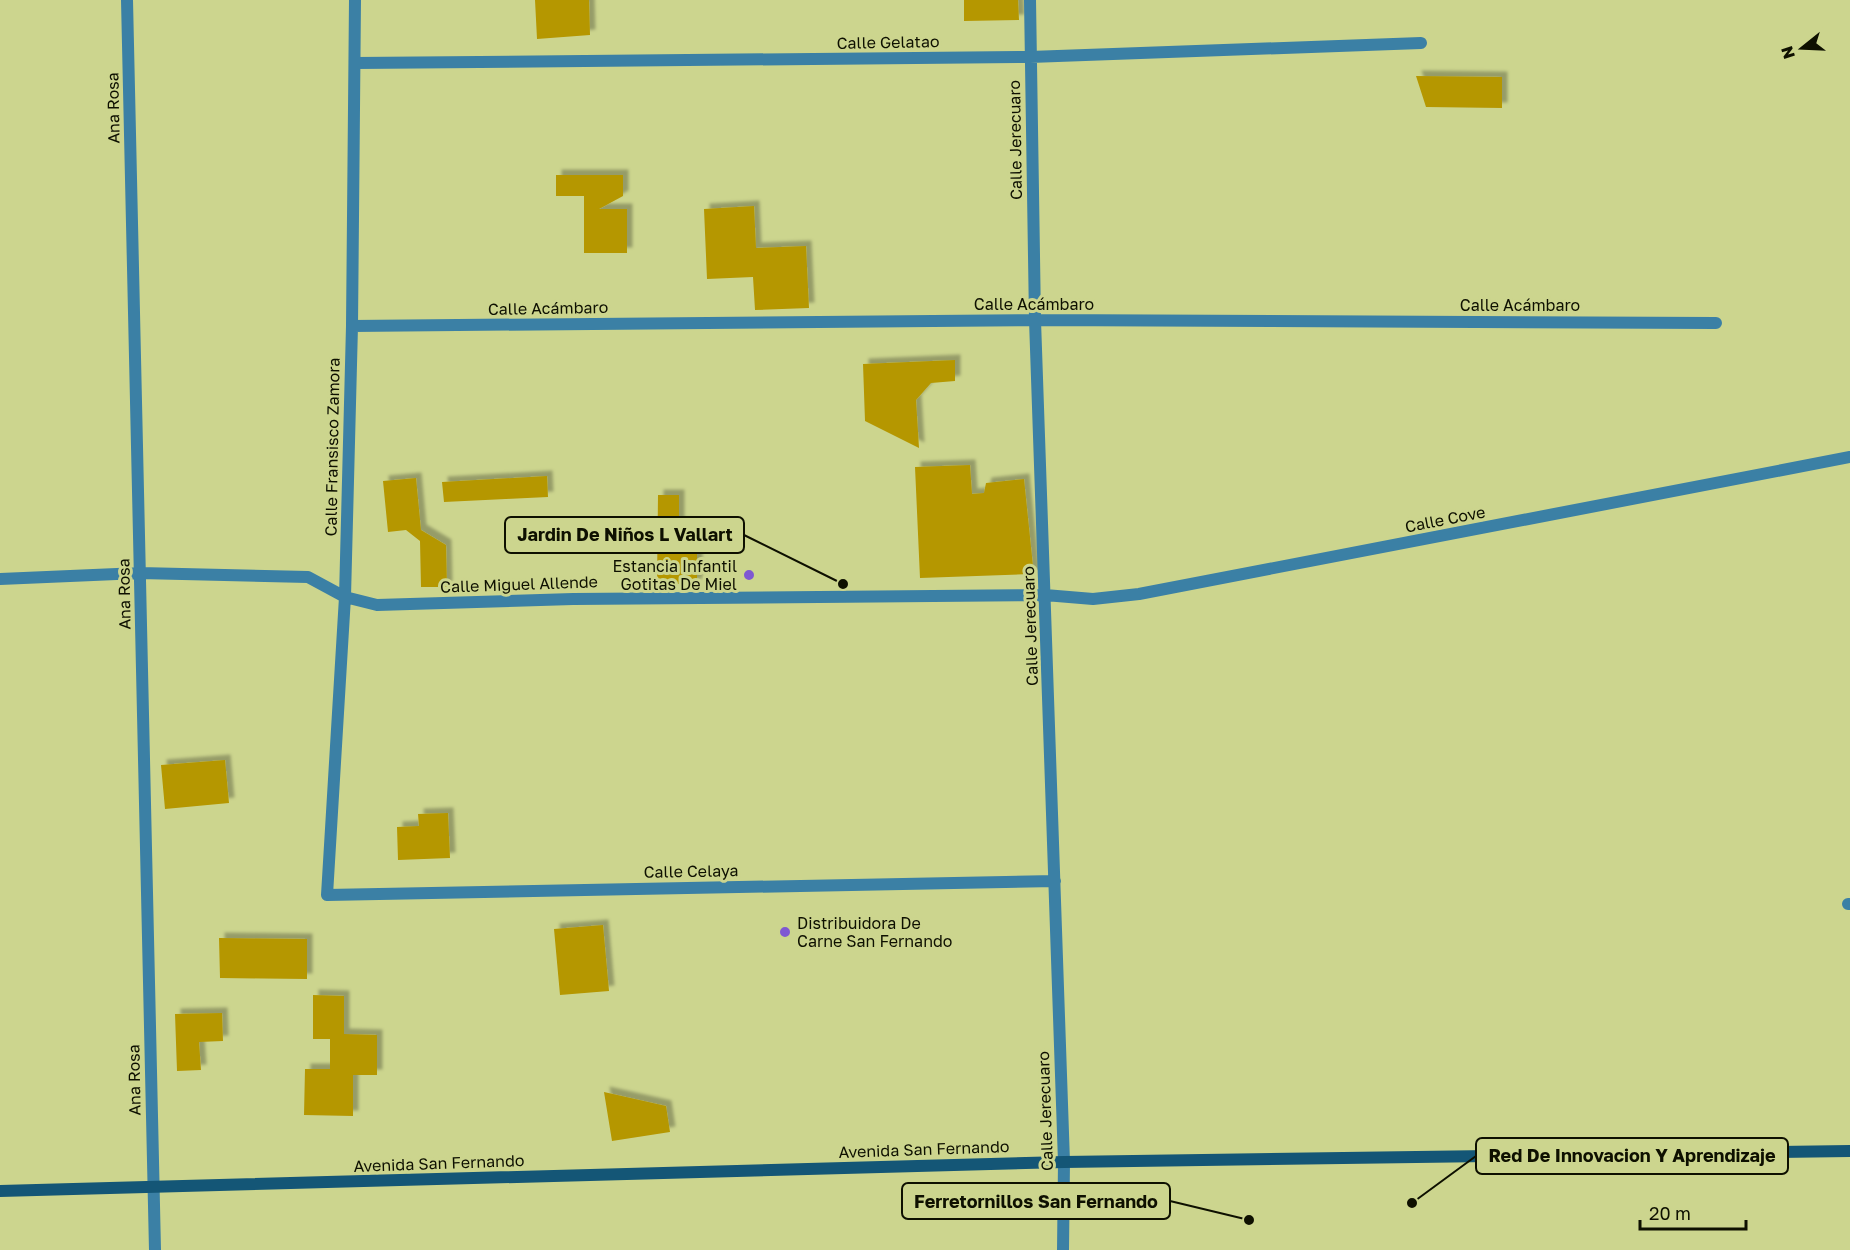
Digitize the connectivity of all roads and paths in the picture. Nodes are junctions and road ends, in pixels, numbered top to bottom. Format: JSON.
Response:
{"nodes":[{"id":1,"x":127,"y":0,"type":"edge"},
{"id":2,"x":355,"y":0,"type":"edge"},
{"id":3,"x":1030,"y":0,"type":"edge"},
{"id":4,"x":1421,"y":43,"type":"dead end"},
{"id":5,"x":1030,"y":57,"type":"junction"},
{"id":6,"x":356,"y":63,"type":"junction"},
{"id":7,"x":1035,"y":320,"type":"junction"},
{"id":8,"x":1716,"y":323,"type":"dead end"},
{"id":9,"x":352,"y":326,"type":"junction"},
{"id":10,"x":1850,"y":457,"type":"edge"},
{"id":11,"x":140,"y":573,"type":"junction"},
{"id":12,"x":0,"y":579,"type":"edge"},
{"id":13,"x":1045,"y":595,"type":"junction"},
{"id":14,"x":345,"y":597,"type":"junction"},
{"id":15,"x":1055,"y":880,"type":"junction"},
{"id":16,"x":327,"y":895,"type":"joint"},
{"id":17,"x":1850,"y":1151,"type":"edge"},
{"id":18,"x":1064,"y":1162,"type":"junction"},
{"id":19,"x":153,"y":1187,"type":"junction"},
{"id":20,"x":0,"y":1191,"type":"edge"},
{"id":21,"x":155,"y":1250,"type":"edge"},
{"id":22,"x":1063,"y":1250,"type":"edge"}],
"edges":[{"from":1,"to":11,"type":"street","name":"Ana Rosa"},
{"from":2,"to":6,"type":"street","name":"Calle Fransisco Zamora"},
{"from":3,"to":5,"type":"street","name":"Calle Jerecuaro"},
{"from":4,"to":5,"type":"street","name":"Calle Gelatao"},
{"from":5,"to":6,"type":"street","name":"Calle Gelatao"},
{"from":5,"to":7,"type":"street","name":"Calle Jerecuaro"},
{"from":6,"to":9,"type":"street","name":"Calle Fransisco Zamora"},
{"from":7,"to":8,"type":"street","name":"Calle Acámbaro"},
{"from":7,"to":9,"type":"street","name":"Calle Acámbaro"},
{"from":7,"to":13,"type":"street","name":"Calle Jerecuaro"},
{"from":9,"to":14,"type":"street","name":"Calle Fransisco Zamora"},
{"from":10,"to":13,"type":"street","name":"Calle Cove"},
{"from":11,"to":12,"type":"street","name":"Calle Miguel Allende"},
{"from":11,"to":14,"type":"street","name":"Calle Miguel Allende"},
{"from":11,"to":19,"type":"street","name":"Ana Rosa"},
{"from":13,"to":14,"type":"street","name":"Calle Miguel Allende"},
{"from":13,"to":15,"type":"street","name":"Calle Jerecuaro"},
{"from":14,"to":16,"type":"street","name":"Calle Fransisco Zamora"},
{"from":15,"to":16,"type":"street","name":"Calle Celaya"},
{"from":15,"to":18,"type":"street","name":"Calle Jerecuaro"},
{"from":17,"to":18,"type":"street","name":"Avenida San Fernando"},
{"from":18,"to":19,"type":"street","name":"Avenida San Fernando"},
{"from":18,"to":22,"type":"street","name":"Calle Jerecuaro"},
{"from":19,"to":20,"type":"street","name":"Avenida San Fernando"},
{"from":19,"to":21,"type":"street","name":"Ana Rosa"}]}
